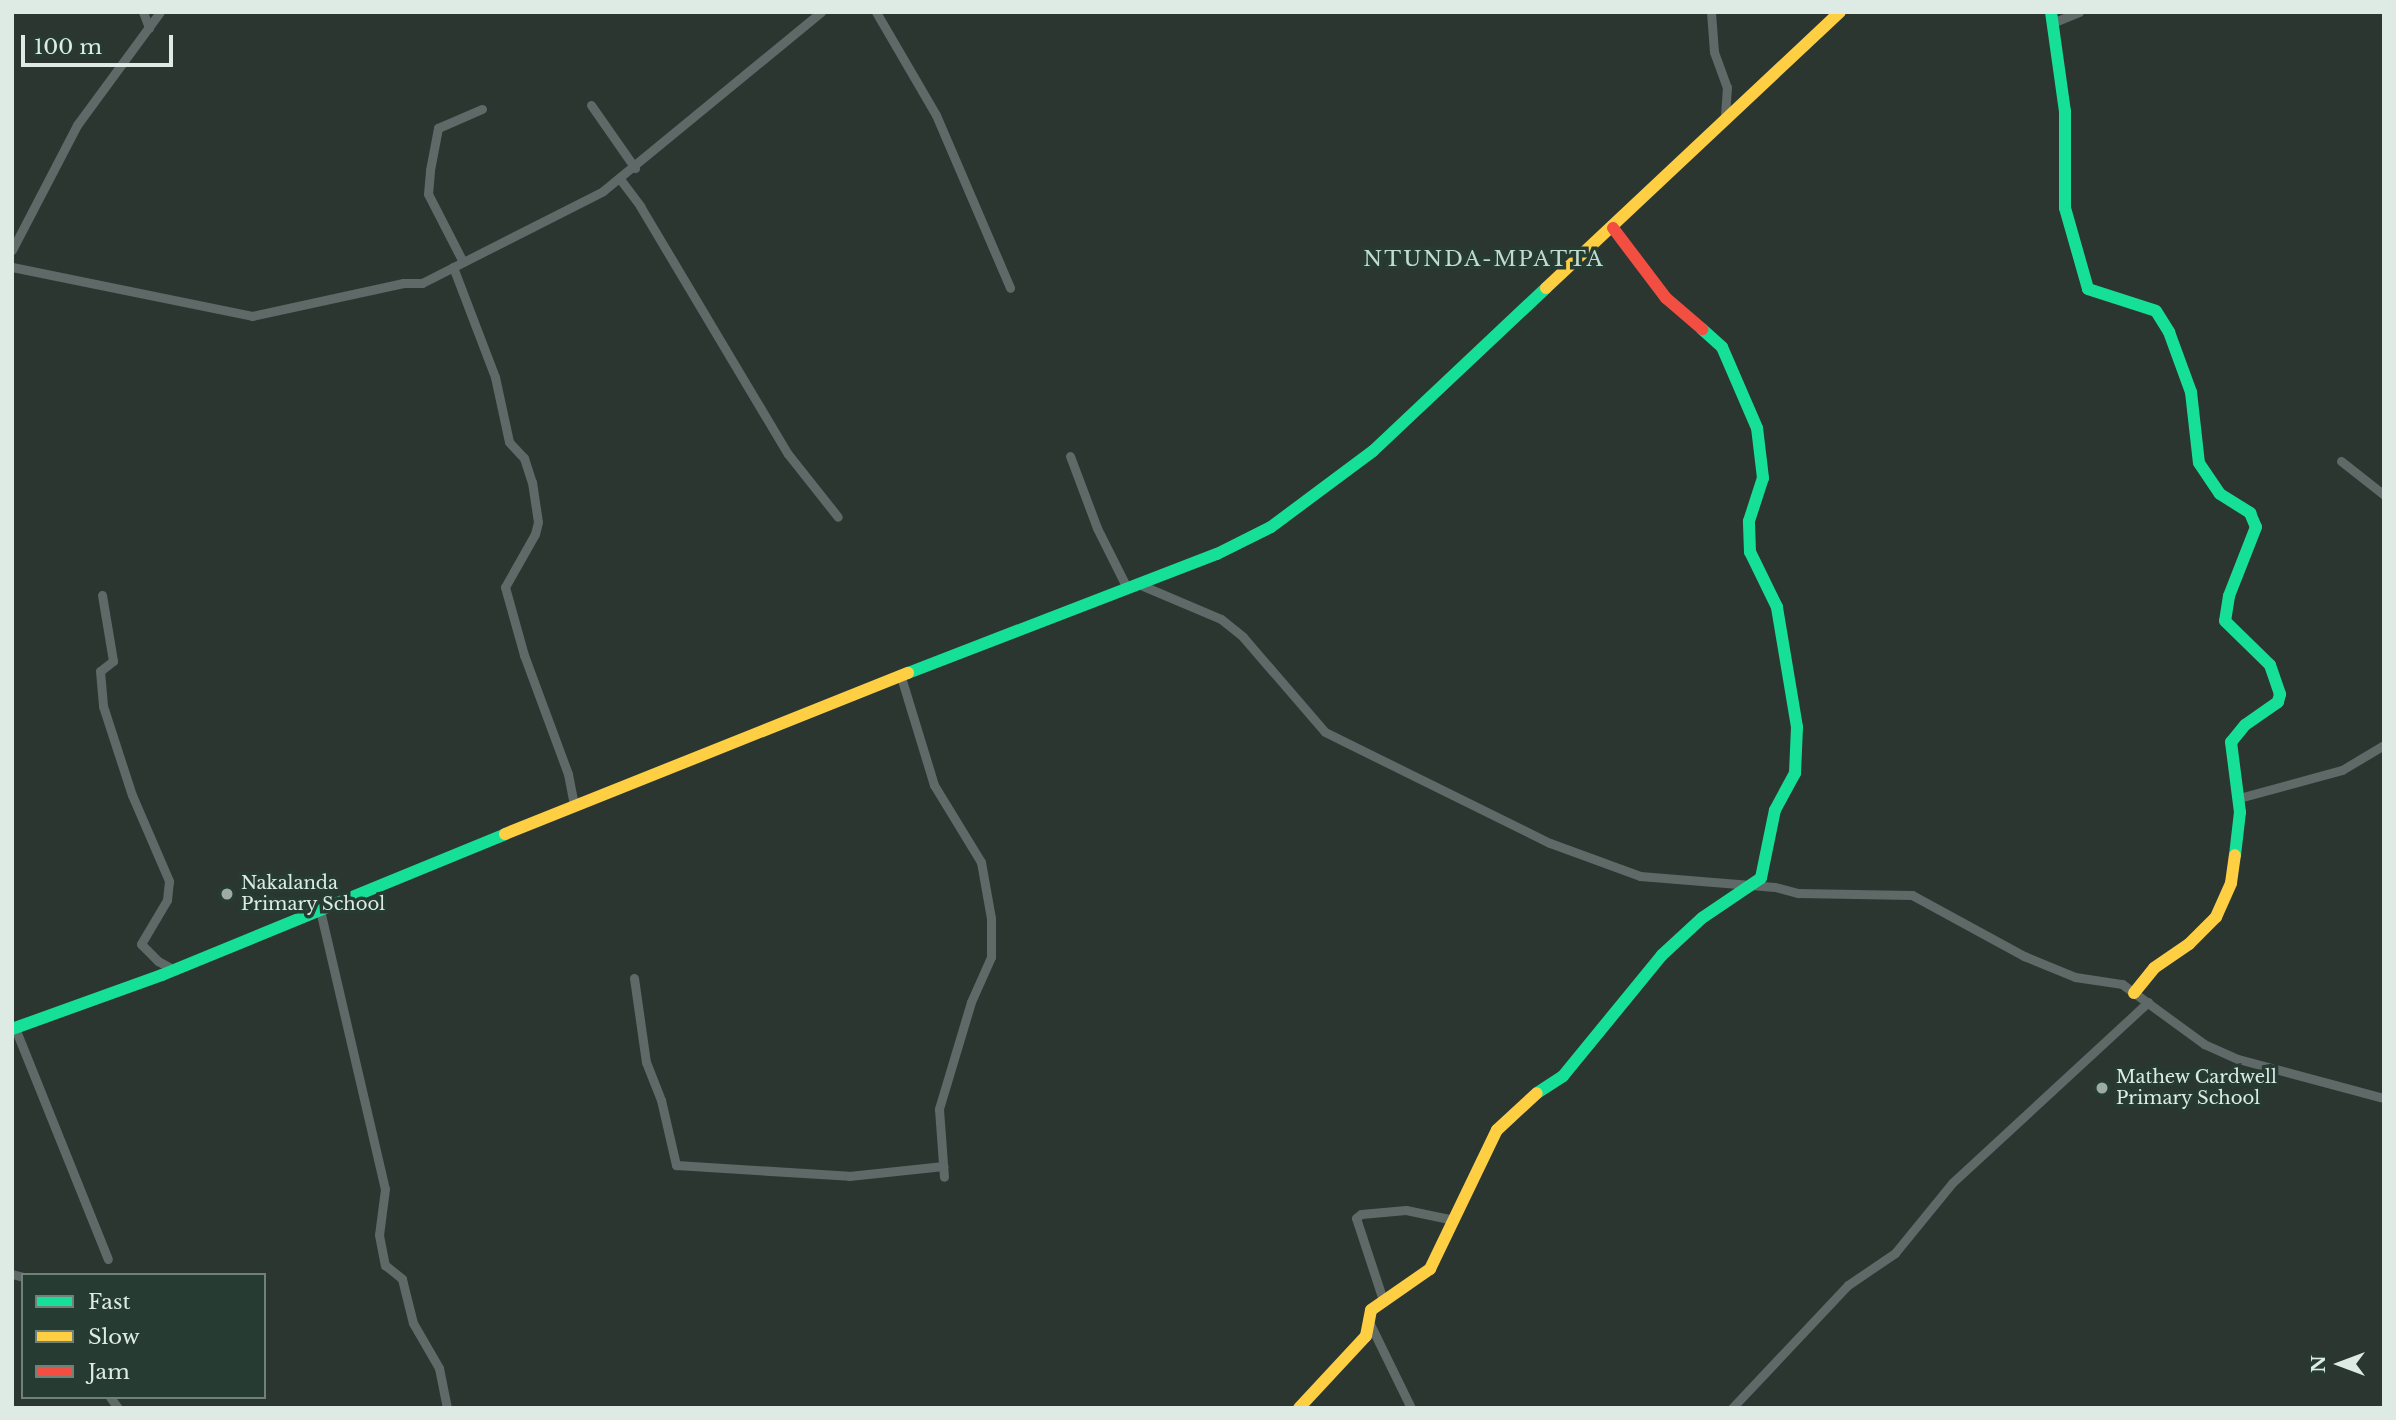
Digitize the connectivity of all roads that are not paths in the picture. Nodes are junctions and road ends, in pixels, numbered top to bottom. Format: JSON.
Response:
{"nodes":[{"id":1,"x":143,"y":12,"type":"edge"},
{"id":2,"x":160,"y":12,"type":"edge"},
{"id":3,"x":821,"y":12,"type":"edge"},
{"id":4,"x":876,"y":12,"type":"edge"},
{"id":5,"x":1711,"y":12,"type":"edge"},
{"id":6,"x":1840,"y":12,"type":"edge"},
{"id":7,"x":2079,"y":12,"type":"edge"},
{"id":8,"x":2052,"y":17,"type":"edge"},
{"id":9,"x":149,"y":28,"type":"junction"},
{"id":10,"x":591,"y":105,"type":"dead end"},
{"id":11,"x":482,"y":109,"type":"dead end"},
{"id":12,"x":1725,"y":118,"type":"junction"},
{"id":13,"x":635,"y":168,"type":"junction"},
{"id":14,"x":620,"y":179,"type":"junction"},
{"id":15,"x":1613,"y":228,"type":"junction"},
{"id":16,"x":12,"y":250,"type":"edge"},
{"id":17,"x":463,"y":262,"type":"junction"},
{"id":18,"x":12,"y":267,"type":"edge"},
{"id":19,"x":453,"y":267,"type":"junction"},
{"id":20,"x":1010,"y":288,"type":"dead end"},
{"id":21,"x":1070,"y":456,"type":"dead end"},
{"id":22,"x":2341,"y":461,"type":"dead end"},
{"id":23,"x":2384,"y":495,"type":"edge"},
{"id":24,"x":838,"y":517,"type":"dead end"},
{"id":25,"x":1131,"y":584,"type":"junction"},
{"id":26,"x":102,"y":595,"type":"dead end"},
{"id":27,"x":901,"y":677,"type":"junction"},
{"id":28,"x":2384,"y":745,"type":"edge"},
{"id":29,"x":2239,"y":799,"type":"junction"},
{"id":30,"x":574,"y":806,"type":"junction"},
{"id":31,"x":1753,"y":886,"type":"junction"},
{"id":32,"x":320,"y":910,"type":"junction"},
{"id":33,"x":174,"y":970,"type":"junction"},
{"id":34,"x":634,"y":978,"type":"dead end"},
{"id":35,"x":2134,"y":993,"type":"junction"},
{"id":36,"x":2148,"y":1002,"type":"junction"},
{"id":37,"x":14,"y":1029,"type":"edge"},
{"id":38,"x":2384,"y":1098,"type":"edge"},
{"id":39,"x":943,"y":1166,"type":"junction"},
{"id":40,"x":944,"y":1177,"type":"dead end"},
{"id":41,"x":1454,"y":1220,"type":"junction"},
{"id":42,"x":108,"y":1259,"type":"dead end"},
{"id":43,"x":1383,"y":1300,"type":"junction"},
{"id":44,"x":1370,"y":1324,"type":"junction"},
{"id":45,"x":447,"y":1408,"type":"edge"},
{"id":46,"x":1299,"y":1408,"type":"edge"},
{"id":47,"x":1411,"y":1408,"type":"edge"},
{"id":48,"x":1732,"y":1408,"type":"edge"}],
"edges":[{"from":1,"to":9,"type":"street"},
{"from":2,"to":9,"type":"street"},
{"from":3,"to":13,"type":"street"},
{"from":4,"to":20,"type":"street"},
{"from":5,"to":12,"type":"street"},
{"from":6,"to":12,"type":"street"},
{"from":7,"to":8,"type":"street"},
{"from":8,"to":29,"type":"street"},
{"from":9,"to":16,"type":"street"},
{"from":10,"to":13,"type":"street"},
{"from":11,"to":17,"type":"street"},
{"from":12,"to":15,"type":"street"},
{"from":13,"to":14,"type":"street"},
{"from":14,"to":17,"type":"street"},
{"from":14,"to":24,"type":"street"},
{"from":15,"to":25,"type":"street"},
{"from":15,"to":31,"type":"street"},
{"from":17,"to":19,"type":"street"},
{"from":18,"to":19,"type":"street"},
{"from":19,"to":30,"type":"street"},
{"from":21,"to":25,"type":"street"},
{"from":22,"to":23,"type":"street"},
{"from":25,"to":27,"type":"street"},
{"from":25,"to":31,"type":"street"},
{"from":26,"to":33,"type":"street"},
{"from":27,"to":30,"type":"street"},
{"from":27,"to":39,"type":"street"},
{"from":28,"to":29,"type":"street"},
{"from":29,"to":35,"type":"street"},
{"from":30,"to":32,"type":"street"},
{"from":31,"to":35,"type":"street"},
{"from":31,"to":41,"type":"street"},
{"from":32,"to":33,"type":"street"},
{"from":32,"to":45,"type":"street"},
{"from":33,"to":37,"type":"street"},
{"from":34,"to":39,"type":"street"},
{"from":35,"to":36,"type":"street"},
{"from":36,"to":38,"type":"street"},
{"from":36,"to":48,"type":"street"},
{"from":37,"to":42,"type":"street"},
{"from":39,"to":40,"type":"street"},
{"from":41,"to":43,"type":"street"},
{"from":41,"to":43,"type":"street"},
{"from":43,"to":44,"type":"street"},
{"from":44,"to":46,"type":"street"},
{"from":44,"to":47,"type":"street"}]}
